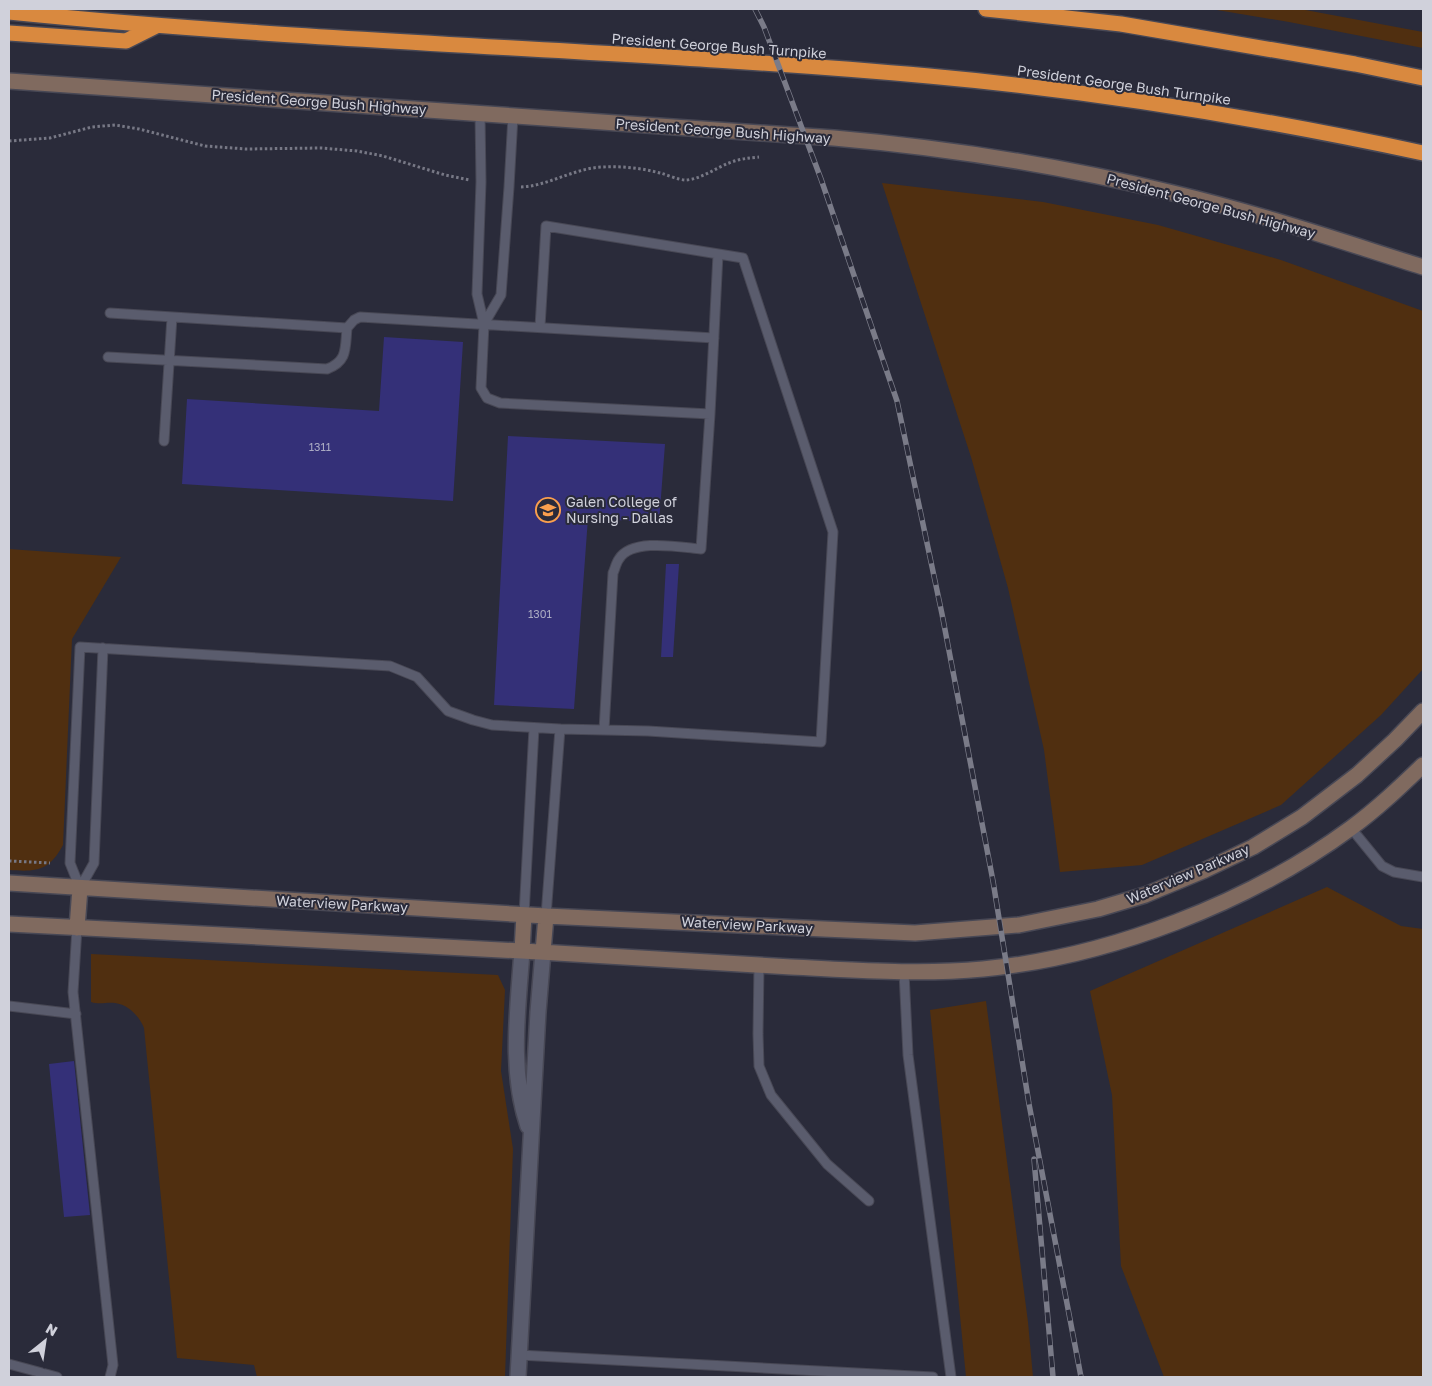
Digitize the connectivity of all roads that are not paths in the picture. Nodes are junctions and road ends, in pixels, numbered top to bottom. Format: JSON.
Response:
{"nodes":[{"id":1,"x":986,"y":9,"type":"edge"},
{"id":2,"x":9,"y":12,"type":"edge"},
{"id":3,"x":158,"y":25,"type":"junction"},
{"id":4,"x":9,"y":33,"type":"edge"},
{"id":5,"x":1423,"y":78,"type":"edge"},
{"id":6,"x":9,"y":81,"type":"edge"},
{"id":7,"x":480,"y":114,"type":"junction"},
{"id":8,"x":513,"y":116,"type":"junction"},
{"id":9,"x":1423,"y":153,"type":"edge"},
{"id":10,"x":718,"y":254,"type":"junction"},
{"id":11,"x":1423,"y":267,"type":"edge"},
{"id":12,"x":110,"y":312,"type":"dead end"},
{"id":13,"x":172,"y":317,"type":"junction"},
{"id":14,"x":484,"y":324,"type":"junction"},
{"id":15,"x":540,"y":327,"type":"junction"},
{"id":16,"x":347,"y":328,"type":"junction"},
{"id":17,"x":714,"y":338,"type":"junction"},
{"id":18,"x":108,"y":357,"type":"dead end"},
{"id":19,"x":168,"y":360,"type":"junction"},
{"id":20,"x":710,"y":414,"type":"junction"},
{"id":21,"x":164,"y":441,"type":"dead end"},
{"id":22,"x":103,"y":648,"type":"junction"},
{"id":23,"x":1423,"y":711,"type":"edge"},
{"id":24,"x":534,"y":728,"type":"junction"},
{"id":25,"x":560,"y":729,"type":"junction"},
{"id":26,"x":604,"y":730,"type":"junction"},
{"id":27,"x":1423,"y":765,"type":"edge"},
{"id":28,"x":1351,"y":828,"type":"junction"},
{"id":29,"x":1423,"y":877,"type":"edge"},
{"id":30,"x":9,"y":883,"type":"edge"},
{"id":31,"x":80,"y":888,"type":"junction"},
{"id":32,"x":524,"y":914,"type":"junction"},
{"id":33,"x":546,"y":916,"type":"junction"},
{"id":34,"x":9,"y":924,"type":"edge"},
{"id":35,"x":77,"y":928,"type":"junction"},
{"id":36,"x":522,"y":951,"type":"junction"},
{"id":37,"x":543,"y":952,"type":"junction"},
{"id":38,"x":759,"y":965,"type":"junction"},
{"id":39,"x":904,"y":972,"type":"junction"},
{"id":40,"x":9,"y":1006,"type":"edge"},
{"id":41,"x":76,"y":1014,"type":"junction"},
{"id":42,"x":531,"y":1135,"type":"junction"},
{"id":43,"x":869,"y":1201,"type":"dead end"},
{"id":44,"x":519,"y":1354,"type":"junction"},
{"id":45,"x":9,"y":1364,"type":"edge"},
{"id":46,"x":777,"y":1373,"type":"edge"},
{"id":47,"x":788,"y":1374,"type":"edge"},
{"id":48,"x":57,"y":1377,"type":"edge"},
{"id":49,"x":110,"y":1377,"type":"edge"},
{"id":50,"x":518,"y":1377,"type":"edge"},
{"id":51,"x":933,"y":1377,"type":"edge"},
{"id":52,"x":951,"y":1377,"type":"edge"}],
"edges":[{"from":1,"to":5,"type":"highway"},
{"from":2,"to":3,"type":"highway","name":"President George Bush Turnpike"},
{"from":3,"to":4,"type":"highway"},
{"from":3,"to":9,"type":"highway","name":"President George Bush Turnpike"},
{"from":6,"to":7,"type":"main road","name":"President George Bush Highway"},
{"from":7,"to":8,"type":"main road","name":"President George Bush Highway"},
{"from":7,"to":14,"type":"lane"},
{"from":8,"to":11,"type":"main road","name":"President George Bush Highway"},
{"from":8,"to":14,"type":"lane"},
{"from":10,"to":15,"type":"lane"},
{"from":10,"to":17,"type":"lane"},
{"from":10,"to":26,"type":"lane"},
{"from":12,"to":13,"type":"lane"},
{"from":13,"to":16,"type":"lane"},
{"from":13,"to":19,"type":"lane"},
{"from":14,"to":15,"type":"lane"},
{"from":14,"to":16,"type":"lane"},
{"from":14,"to":20,"type":"lane"},
{"from":15,"to":17,"type":"lane"},
{"from":16,"to":19,"type":"lane"},
{"from":17,"to":20,"type":"lane"},
{"from":18,"to":19,"type":"lane"},
{"from":19,"to":21,"type":"lane"},
{"from":20,"to":26,"type":"lane"},
{"from":22,"to":24,"type":"lane"},
{"from":22,"to":31,"type":"lane"},
{"from":22,"to":31,"type":"lane"},
{"from":23,"to":33,"type":"main road","name":"Waterview Parkway"},
{"from":24,"to":25,"type":"lane"},
{"from":24,"to":32,"type":"lane"},
{"from":25,"to":26,"type":"lane"},
{"from":25,"to":33,"type":"lane"},
{"from":27,"to":28,"type":"main road"},
{"from":28,"to":29,"type":"lane"},
{"from":28,"to":39,"type":"main road"},
{"from":30,"to":31,"type":"main road","name":"Waterview Parkway"},
{"from":31,"to":32,"type":"main road","name":"Waterview Parkway"},
{"from":31,"to":35,"type":"main road"},
{"from":32,"to":33,"type":"main road","name":"Waterview Parkway"},
{"from":32,"to":36,"type":"main road"},
{"from":33,"to":37,"type":"main road"},
{"from":34,"to":35,"type":"main road"},
{"from":35,"to":36,"type":"main road"},
{"from":35,"to":41,"type":"lane"},
{"from":36,"to":37,"type":"main road"},
{"from":36,"to":42,"type":"street"},
{"from":37,"to":38,"type":"main road"},
{"from":37,"to":42,"type":"street"},
{"from":38,"to":39,"type":"main road"},
{"from":38,"to":43,"type":"lane"},
{"from":39,"to":52,"type":"lane"},
{"from":40,"to":41,"type":"lane"},
{"from":41,"to":49,"type":"lane"},
{"from":42,"to":44,"type":"street"},
{"from":44,"to":46,"type":"lane"},
{"from":44,"to":50,"type":"street"},
{"from":45,"to":48,"type":"lane"},
{"from":46,"to":47,"type":"lane"},
{"from":47,"to":51,"type":"lane"}]}
